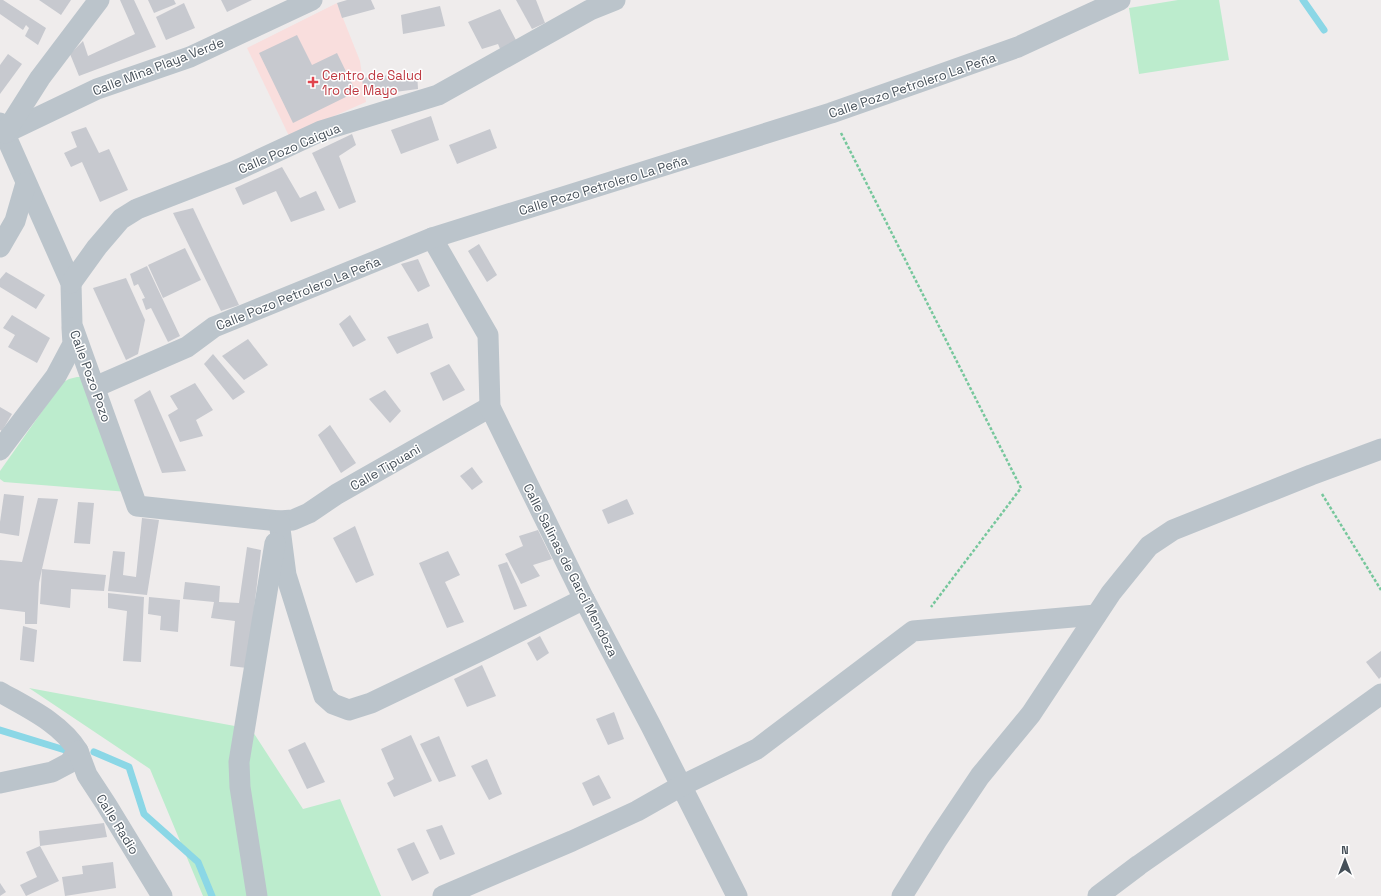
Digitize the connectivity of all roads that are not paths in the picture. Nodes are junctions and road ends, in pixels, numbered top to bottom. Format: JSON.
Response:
{"nodes":[{"id":1,"x":99,"y":0,"type":"edge"},
{"id":2,"x":312,"y":0,"type":"edge"},
{"id":3,"x":615,"y":0,"type":"edge"},
{"id":4,"x":1120,"y":0,"type":"edge"},
{"id":5,"x":3,"y":128,"type":"edge"},
{"id":6,"x":26,"y":183,"type":"junction"},
{"id":7,"x":432,"y":238,"type":"junction"},
{"id":8,"x":0,"y":247,"type":"edge"},
{"id":9,"x":71,"y":283,"type":"junction"},
{"id":10,"x":72,"y":326,"type":"junction"},
{"id":11,"x":95,"y":387,"type":"junction"},
{"id":12,"x":490,"y":406,"type":"junction"},
{"id":13,"x":1381,"y":449,"type":"edge"},
{"id":14,"x":0,"y":450,"type":"edge"},
{"id":15,"x":279,"y":521,"type":"junction"},
{"id":16,"x":584,"y":599,"type":"junction"},
{"id":17,"x":1096,"y":615,"type":"junction"},
{"id":18,"x":0,"y":692,"type":"edge"},
{"id":19,"x":1381,"y":694,"type":"edge"},
{"id":20,"x":78,"y":751,"type":"junction"},
{"id":21,"x":0,"y":783,"type":"edge"},
{"id":22,"x":682,"y":786,"type":"junction"},
{"id":23,"x":162,"y":896,"type":"edge"},
{"id":24,"x":257,"y":896,"type":"edge"},
{"id":25,"x":443,"y":896,"type":"edge"},
{"id":26,"x":737,"y":896,"type":"edge"},
{"id":27,"x":902,"y":896,"type":"edge"},
{"id":28,"x":1098,"y":896,"type":"edge"}],
"edges":[{"from":1,"to":5,"type":"street"},
{"from":2,"to":5,"type":"street","name":"Calle Mina Playa Verde"},
{"from":3,"to":9,"type":"street","name":"Calle Pozo Caigua"},
{"from":4,"to":7,"type":"street","name":"Calle Pozo Petrolero La Peña"},
{"from":5,"to":6,"type":"street","name":"Calle Pozo Pozo"},
{"from":6,"to":8,"type":"street"},
{"from":6,"to":9,"type":"street","name":"Calle Pozo Pozo"},
{"from":7,"to":11,"type":"street","name":"Calle Pozo Petrolero La Peña"},
{"from":7,"to":12,"type":"street","name":"Calle Salinas de Garci Mendoza"},
{"from":9,"to":10,"type":"street","name":"Calle Pozo Pozo"},
{"from":10,"to":11,"type":"street","name":"Calle Pozo Pozo"},
{"from":10,"to":14,"type":"street"},
{"from":11,"to":15,"type":"street","name":"Calle Pozo Pozo"},
{"from":12,"to":15,"type":"street","name":"Calle Tipuani"},
{"from":12,"to":16,"type":"street","name":"Calle Salinas de Garci Mendoza"},
{"from":13,"to":17,"type":"street"},
{"from":15,"to":16,"type":"street"},
{"from":15,"to":24,"type":"street"},
{"from":16,"to":22,"type":"street","name":"Calle Salinas de Garci Mendoza"},
{"from":17,"to":22,"type":"street"},
{"from":17,"to":27,"type":"street"},
{"from":18,"to":20,"type":"street","name":"Calle Radio"},
{"from":19,"to":28,"type":"street"},
{"from":20,"to":21,"type":"street"},
{"from":20,"to":23,"type":"street","name":"Calle Radio"},
{"from":22,"to":25,"type":"street"},
{"from":22,"to":26,"type":"street","name":"Calle Salinas de Garci Mendoza"}]}
